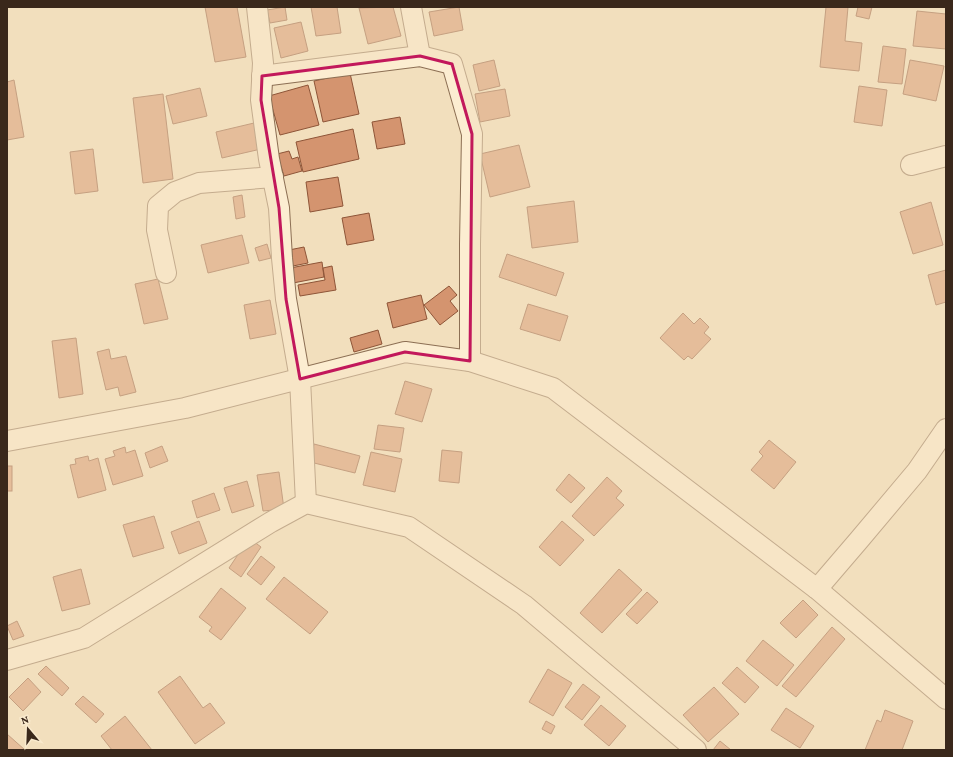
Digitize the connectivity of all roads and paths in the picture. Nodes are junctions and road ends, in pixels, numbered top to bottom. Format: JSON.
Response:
{"nodes":[{"id":1,"x":257,"y":7,"type":"edge"},
{"id":2,"x":411,"y":7,"type":"edge"},
{"id":3,"x":420,"y":56,"type":"junction"},
{"id":4,"x":262,"y":76,"type":"junction"},
{"id":5,"x":946,"y":156,"type":"edge"},
{"id":6,"x":911,"y":165,"type":"dead end"},
{"id":7,"x":273,"y":177,"type":"junction"},
{"id":8,"x":166,"y":273,"type":"dead end"},
{"id":9,"x":470,"y":361,"type":"junction"},
{"id":10,"x":300,"y":378,"type":"junction"},
{"id":11,"x":946,"y":429,"type":"edge"},
{"id":12,"x":7,"y":441,"type":"edge"},
{"id":13,"x":306,"y":503,"type":"junction"},
{"id":14,"x":817,"y":589,"type":"junction"},
{"id":15,"x":7,"y":660,"type":"edge"},
{"id":16,"x":946,"y":699,"type":"edge"},
{"id":17,"x":696,"y":750,"type":"edge"}],
"edges":[{"from":1,"to":4,"type":"street"},
{"from":2,"to":3,"type":"street"},
{"from":3,"to":4,"type":"street"},
{"from":3,"to":9,"type":"street"},
{"from":4,"to":7,"type":"street"},
{"from":5,"to":6,"type":"street"},
{"from":7,"to":8,"type":"street"},
{"from":7,"to":10,"type":"street"},
{"from":9,"to":10,"type":"street"},
{"from":9,"to":14,"type":"street"},
{"from":10,"to":12,"type":"street"},
{"from":10,"to":13,"type":"street"},
{"from":11,"to":14,"type":"street"},
{"from":13,"to":15,"type":"street"},
{"from":13,"to":17,"type":"street"},
{"from":14,"to":16,"type":"street"}]}
